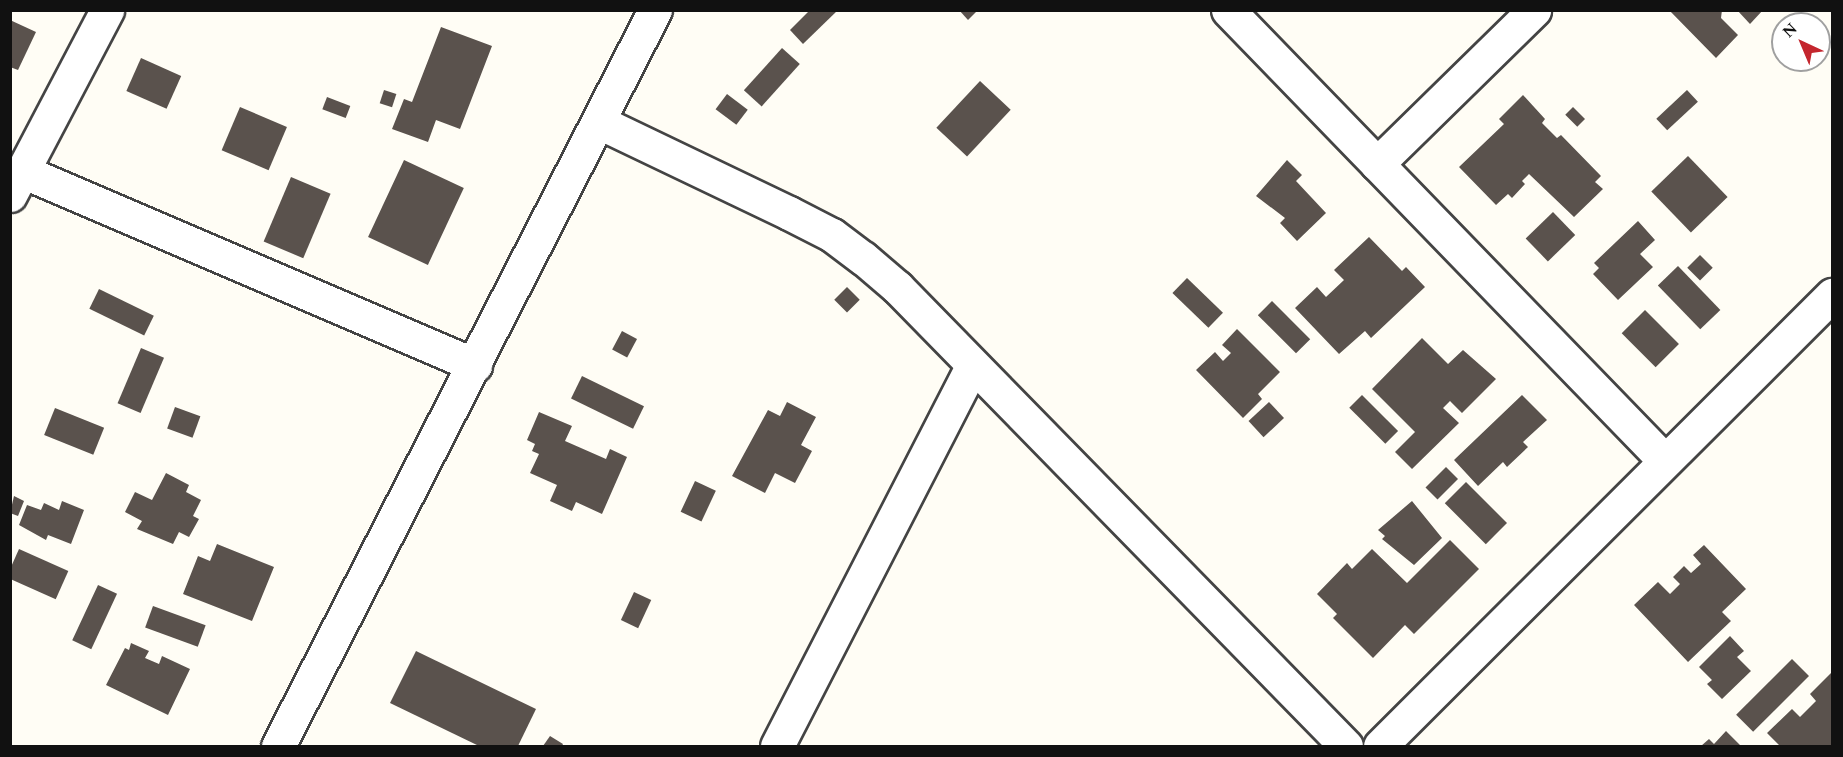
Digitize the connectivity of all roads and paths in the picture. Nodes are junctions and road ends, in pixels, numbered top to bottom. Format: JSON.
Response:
{"nodes":[{"id":1,"x":107,"y":10,"type":"edge"},
{"id":2,"x":655,"y":10,"type":"edge"},
{"id":3,"x":1228,"y":10,"type":"edge"},
{"id":4,"x":1534,"y":10,"type":"edge"},
{"id":5,"x":599,"y":122,"type":"junction"},
{"id":6,"x":1377,"y":164,"type":"junction"},
{"id":7,"x":16,"y":183,"type":"edge"},
{"id":8,"x":1833,"y":295,"type":"edge"},
{"id":9,"x":475,"y":364,"type":"junction"},
{"id":10,"x":973,"y":365,"type":"junction"},
{"id":11,"x":1665,"y":461,"type":"junction"},
{"id":12,"x":278,"y":747,"type":"edge"},
{"id":13,"x":777,"y":747,"type":"edge"},
{"id":14,"x":1346,"y":747,"type":"edge"},
{"id":15,"x":1380,"y":747,"type":"edge"}],
"edges":[{"from":1,"to":7,"type":"street"},
{"from":2,"to":5,"type":"street"},
{"from":3,"to":6,"type":"street"},
{"from":4,"to":6,"type":"street"},
{"from":5,"to":9,"type":"street"},
{"from":5,"to":10,"type":"street"},
{"from":6,"to":11,"type":"street"},
{"from":7,"to":9,"type":"street"},
{"from":8,"to":11,"type":"street"},
{"from":9,"to":12,"type":"street"},
{"from":10,"to":13,"type":"street"},
{"from":10,"to":14,"type":"street"},
{"from":11,"to":15,"type":"street"}]}
